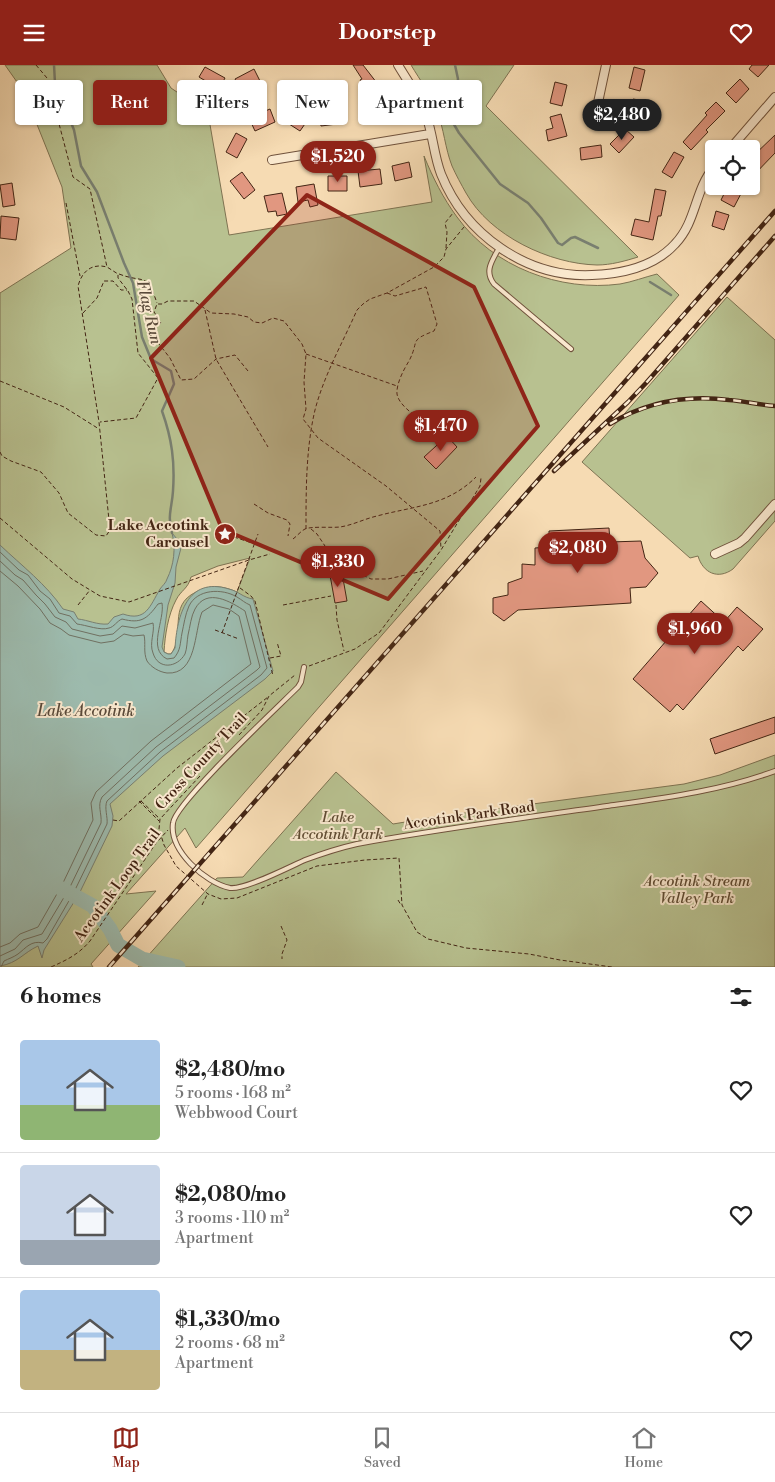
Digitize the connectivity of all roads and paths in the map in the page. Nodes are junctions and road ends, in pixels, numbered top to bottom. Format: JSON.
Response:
{"nodes":[{"id":1,"x":36,"y":65,"type":"edge"},
{"id":2,"x":398,"y":65,"type":"edge"},
{"id":3,"x":606,"y":65,"type":"edge"},
{"id":4,"x":775,"y":97,"type":"edge"},
{"id":5,"x":596,"y":112,"type":"dead end"},
{"id":6,"x":430,"y":134,"type":"junction"},
{"id":7,"x":738,"y":140,"type":"edge"},
{"id":8,"x":272,"y":160,"type":"dead end"},
{"id":9,"x":705,"y":182,"type":"edge"},
{"id":10,"x":66,"y":203,"type":"dead end"},
{"id":11,"x":458,"y":207,"type":"junction"},
{"id":12,"x":470,"y":222,"type":"junction"},
{"id":13,"x":446,"y":249,"type":"junction"},
{"id":14,"x":499,"y":249,"type":"junction"},
{"id":15,"x":108,"y":267,"type":"junction"},
{"id":16,"x":118,"y":274,"type":"junction"},
{"id":17,"x":80,"y":276,"type":"junction"},
{"id":18,"x":128,"y":290,"type":"junction"},
{"id":19,"x":387,"y":293,"type":"junction"},
{"id":20,"x":157,"y":304,"type":"junction"},
{"id":21,"x":204,"y":309,"type":"junction"},
{"id":22,"x":82,"y":314,"type":"junction"},
{"id":23,"x":571,"y":349,"type":"dead end"},
{"id":24,"x":306,"y":354,"type":"junction"},
{"id":25,"x":216,"y":359,"type":"junction"},
{"id":26,"x":334,"y":363,"type":"junction"},
{"id":27,"x":248,"y":371,"type":"dead end"},
{"id":28,"x":0,"y":381,"type":"edge"},
{"id":29,"x":398,"y":386,"type":"junction"},
{"id":30,"x":99,"y":422,"type":"junction"},
{"id":31,"x":99,"y":430,"type":"junction"},
{"id":32,"x":312,"y":431,"type":"junction"},
{"id":33,"x":462,"y":441,"type":"dead end"},
{"id":34,"x":268,"y":447,"type":"dead end"},
{"id":35,"x":0,"y":452,"type":"edge"},
{"id":36,"x":476,"y":477,"type":"dead end"},
{"id":37,"x":481,"y":478,"type":"dead end"},
{"id":38,"x":254,"y":504,"type":"dead end"},
{"id":39,"x":775,"y":504,"type":"edge"},
{"id":40,"x":412,"y":509,"type":"junction"},
{"id":41,"x":0,"y":518,"type":"edge"},
{"id":42,"x":306,"y":529,"type":"junction"},
{"id":43,"x":310,"y":529,"type":"junction"},
{"id":44,"x":258,"y":534,"type":"dead end"},
{"id":45,"x":288,"y":536,"type":"dead end"},
{"id":46,"x":234,"y":537,"type":"dead end"},
{"id":47,"x":294,"y":539,"type":"dead end"},
{"id":48,"x":254,"y":544,"type":"junction"},
{"id":49,"x":264,"y":547,"type":"dead end"},
{"id":50,"x":441,"y":549,"type":"junction"},
{"id":51,"x":270,"y":554,"type":"dead end"},
{"id":52,"x":715,"y":554,"type":"dead end"},
{"id":53,"x":249,"y":560,"type":"junction"},
{"id":54,"x":424,"y":571,"type":"junction"},
{"id":55,"x":239,"y":587,"type":"junction"},
{"id":56,"x":91,"y":589,"type":"junction"},
{"id":57,"x":331,"y":596,"type":"dead end"},
{"id":58,"x":78,"y":605,"type":"dead end"},
{"id":59,"x":283,"y":605,"type":"dead end"},
{"id":60,"x":336,"y":605,"type":"dead end"},
{"id":61,"x":215,"y":630,"type":"dead end"},
{"id":62,"x":222,"y":633,"type":"junction"},
{"id":63,"x":239,"y":639,"type":"dead end"},
{"id":64,"x":278,"y":642,"type":"dead end"},
{"id":65,"x":344,"y":652,"type":"junction"},
{"id":66,"x":269,"y":659,"type":"junction"},
{"id":67,"x":304,"y":667,"type":"joint"},
{"id":68,"x":297,"y":673,"type":"dead end"},
{"id":69,"x":273,"y":676,"type":"dead end"},
{"id":70,"x":269,"y":696,"type":"junction"},
{"id":71,"x":237,"y":737,"type":"dead end"},
{"id":72,"x":775,"y":771,"type":"edge"},
{"id":73,"x":203,"y":772,"type":"dead end"},
{"id":74,"x":140,"y":800,"type":"junction"},
{"id":75,"x":113,"y":820,"type":"dead end"},
{"id":76,"x":160,"y":821,"type":"junction"},
{"id":77,"x":173,"y":829,"type":"junction"},
{"id":78,"x":161,"y":836,"type":"junction"},
{"id":79,"x":208,"y":894,"type":"junction"},
{"id":80,"x":398,"y":900,"type":"dead end"},
{"id":81,"x":202,"y":905,"type":"dead end"},
{"id":82,"x":402,"y":905,"type":"junction"},
{"id":83,"x":281,"y":926,"type":"dead end"},
{"id":84,"x":282,"y":959,"type":"dead end"},
{"id":85,"x":51,"y":967,"type":"edge"},
{"id":86,"x":612,"y":967,"type":"edge"}],
"edges":[{"from":1,"to":15,"type":"path"},
{"from":2,"to":6,"type":"street"},
{"from":3,"to":5,"type":"street"},
{"from":4,"to":7,"type":"street"},
{"from":6,"to":8,"type":"street"},
{"from":6,"to":11,"type":"street"},
{"from":9,"to":14,"type":"street"},
{"from":10,"to":17,"type":"path"},
{"from":11,"to":12,"type":"street"},
{"from":11,"to":13,"type":"path"},
{"from":12,"to":13,"type":"path"},
{"from":12,"to":14,"type":"street"},
{"from":13,"to":19,"type":"path"},
{"from":14,"to":23,"type":"lane"},
{"from":15,"to":16,"type":"path"},
{"from":15,"to":17,"type":"path"},
{"from":16,"to":18,"type":"path"},
{"from":16,"to":20,"type":"path"},
{"from":17,"to":22,"type":"path"},
{"from":18,"to":22,"type":"path"},
{"from":18,"to":30,"type":"path"},
{"from":19,"to":26,"type":"path"},
{"from":19,"to":29,"type":"path"},
{"from":20,"to":21,"type":"path"},
{"from":20,"to":25,"type":"path"},
{"from":21,"to":24,"type":"path"},
{"from":21,"to":25,"type":"path"},
{"from":22,"to":30,"type":"path"},
{"from":24,"to":26,"type":"path"},
{"from":24,"to":32,"type":"path"},
{"from":25,"to":27,"type":"path"},
{"from":25,"to":34,"type":"path"},
{"from":26,"to":29,"type":"path"},
{"from":26,"to":32,"type":"path"},
{"from":28,"to":31,"type":"path"},
{"from":29,"to":33,"type":"path"},
{"from":30,"to":31,"type":"path"},
{"from":31,"to":35,"type":"path"},
{"from":32,"to":40,"type":"path"},
{"from":32,"to":42,"type":"path"},
{"from":36,"to":40,"type":"path"},
{"from":37,"to":50,"type":"path"},
{"from":38,"to":45,"type":"path"},
{"from":39,"to":52,"type":"street"},
{"from":40,"to":43,"type":"path"},
{"from":40,"to":50,"type":"path"},
{"from":41,"to":56,"type":"path"},
{"from":42,"to":43,"type":"path"},
{"from":42,"to":47,"type":"path"},
{"from":43,"to":54,"type":"path"},
{"from":44,"to":48,"type":"path"},
{"from":46,"to":48,"type":"path"},
{"from":48,"to":49,"type":"path"},
{"from":48,"to":53,"type":"path"},
{"from":50,"to":54,"type":"path"},
{"from":51,"to":53,"type":"path"},
{"from":53,"to":55,"type":"path"},
{"from":53,"to":56,"type":"path"},
{"from":54,"to":65,"type":"path"},
{"from":55,"to":62,"type":"path"},
{"from":55,"to":66,"type":"path"},
{"from":56,"to":58,"type":"path"},
{"from":57,"to":59,"type":"path"},
{"from":60,"to":65,"type":"path"},
{"from":61,"to":62,"type":"path"},
{"from":62,"to":63,"type":"path"},
{"from":64,"to":66,"type":"path"},
{"from":65,"to":67,"type":"path"},
{"from":66,"to":69,"type":"path"},
{"from":67,"to":77,"type":"lane"},
{"from":68,"to":70,"type":"path","name":"Cross County Trail"},
{"from":70,"to":71,"type":"path","name":"Cross County Trail"},
{"from":70,"to":74,"type":"path"},
{"from":72,"to":77,"type":"lane","name":"Accotink Park Road"},
{"from":73,"to":76,"type":"path","name":"Cross County Trail"},
{"from":74,"to":75,"type":"path"},
{"from":74,"to":76,"type":"path"},
{"from":76,"to":78,"type":"path","name":"Cross County Trail"},
{"from":77,"to":78,"type":"path","name":"Accotink Loop Trail"},
{"from":78,"to":79,"type":"path","name":"Cross County Trail"},
{"from":78,"to":85,"type":"path","name":"Accotink Loop Trail"},
{"from":79,"to":81,"type":"path"},
{"from":79,"to":82,"type":"path","name":"Cross County Trail"},
{"from":80,"to":82,"type":"path"},
{"from":82,"to":86,"type":"path","name":"Cross County Trail"},
{"from":83,"to":84,"type":"path"}]}
